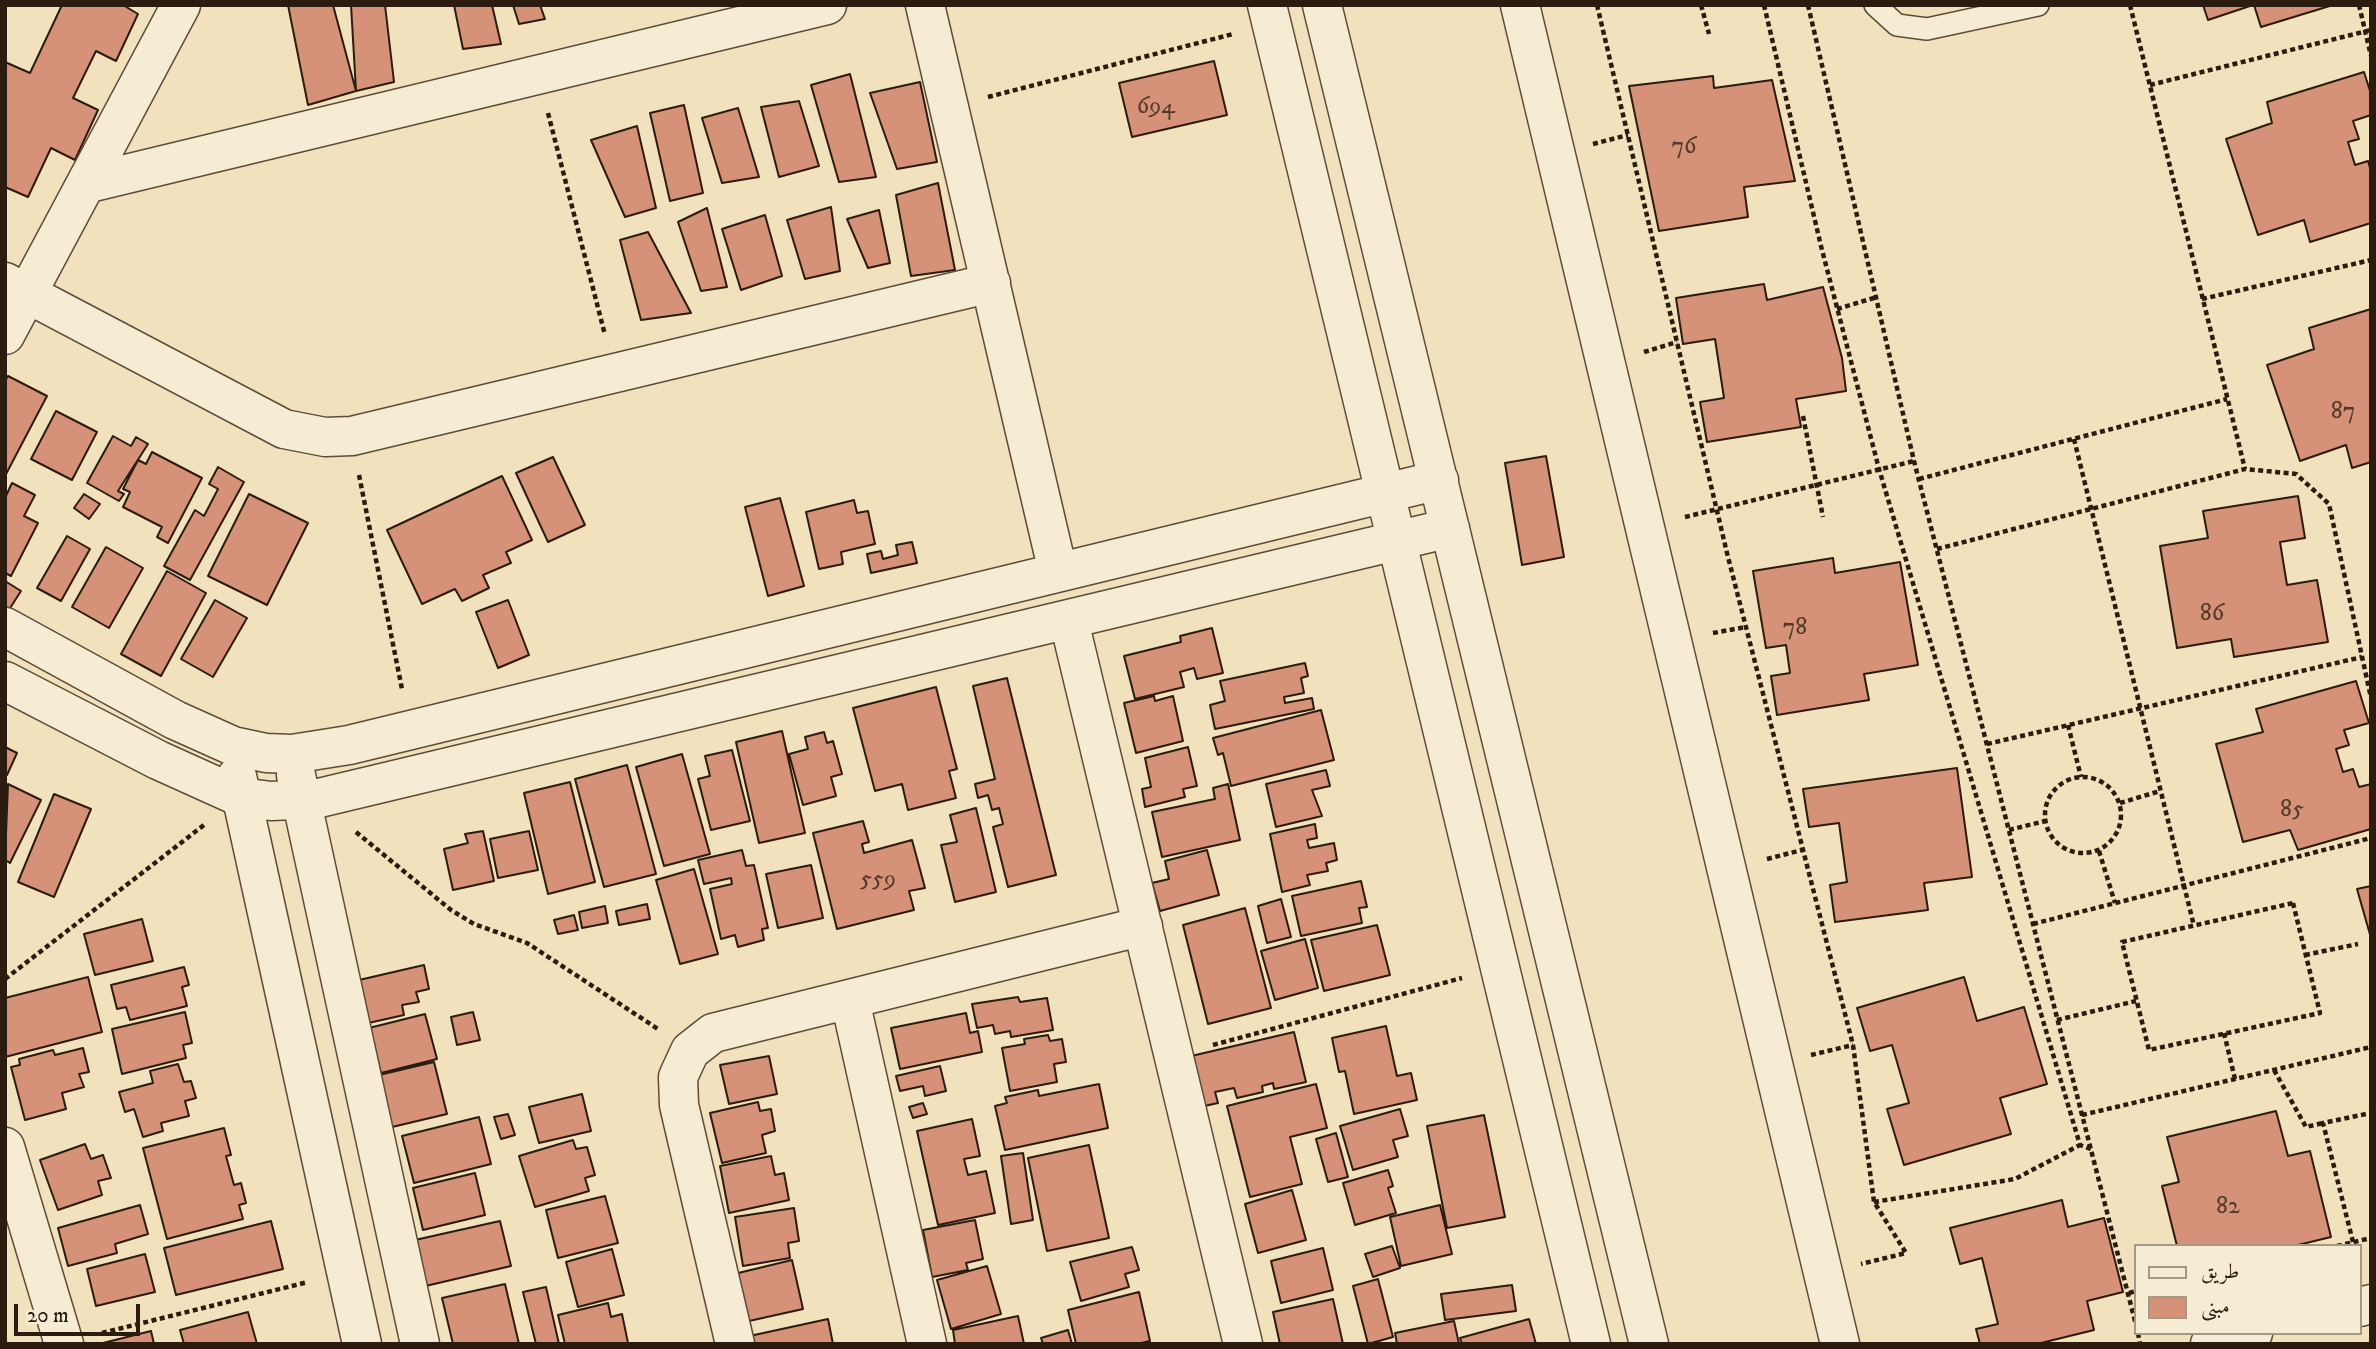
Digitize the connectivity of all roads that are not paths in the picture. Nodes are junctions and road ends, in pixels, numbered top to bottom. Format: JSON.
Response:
{"nodes":[{"id":1,"x":181,"y":5,"type":"edge"},
{"id":2,"x":827,"y":5,"type":"edge"},
{"id":3,"x":925,"y":5,"type":"edge"},
{"id":4,"x":1322,"y":5,"type":"edge"},
{"id":5,"x":1520,"y":5,"type":"edge"},
{"id":6,"x":1875,"y":5,"type":"edge"},
{"id":7,"x":2038,"y":5,"type":"edge"},
{"id":8,"x":1269,"y":14,"type":"edge"},
{"id":9,"x":89,"y":183,"type":"junction"},
{"id":10,"x":991,"y":283,"type":"junction"},
{"id":11,"x":16,"y":288,"type":"edge"},
{"id":12,"x":5,"y":335,"type":"edge"},
{"id":13,"x":1438,"y":481,"type":"junction"},
{"id":14,"x":1385,"y":493,"type":"junction"},
{"id":15,"x":1450,"y":528,"type":"junction"},
{"id":16,"x":1397,"y":541,"type":"junction"},
{"id":17,"x":1058,"y":572,"type":"junction"},
{"id":18,"x":1069,"y":621,"type":"junction"},
{"id":19,"x":5,"y":627,"type":"edge"},
{"id":20,"x":5,"y":681,"type":"edge"},
{"id":21,"x":233,"y":746,"type":"junction"},
{"id":22,"x":292,"y":754,"type":"junction"},
{"id":23,"x":240,"y":797,"type":"junction"},
{"id":24,"x":308,"y":799,"type":"junction"},
{"id":25,"x":1143,"y":926,"type":"junction"},
{"id":26,"x":850,"y":1000,"type":"junction"},
{"id":27,"x":5,"y":1147,"type":"edge"},
{"id":28,"x":2245,"y":1335,"type":"edge"},
{"id":29,"x":57,"y":1343,"type":"edge"},
{"id":30,"x":362,"y":1344,"type":"edge"},
{"id":31,"x":420,"y":1344,"type":"edge"},
{"id":32,"x":734,"y":1344,"type":"edge"},
{"id":33,"x":927,"y":1344,"type":"edge"},
{"id":34,"x":1243,"y":1344,"type":"edge"},
{"id":35,"x":1591,"y":1344,"type":"edge"},
{"id":36,"x":1649,"y":1344,"type":"edge"},
{"id":37,"x":1840,"y":1344,"type":"edge"},
{"id":38,"x":2210,"y":1344,"type":"edge"}],
"edges":[{"from":1,"to":9,"type":"street"},
{"from":2,"to":9,"type":"street"},
{"from":3,"to":10,"type":"street"},
{"from":4,"to":13,"type":"street"},
{"from":5,"to":37,"type":"street"},
{"from":6,"to":7,"type":"lane"},
{"from":8,"to":14,"type":"street"},
{"from":9,"to":11,"type":"street"},
{"from":10,"to":11,"type":"street"},
{"from":10,"to":17,"type":"street"},
{"from":11,"to":12,"type":"street"},
{"from":13,"to":14,"type":"street"},
{"from":13,"to":15,"type":"street"},
{"from":14,"to":16,"type":"street"},
{"from":14,"to":17,"type":"street"},
{"from":15,"to":16,"type":"street"},
{"from":15,"to":36,"type":"street"},
{"from":16,"to":18,"type":"street"},
{"from":16,"to":35,"type":"street"},
{"from":17,"to":22,"type":"street"},
{"from":18,"to":24,"type":"street"},
{"from":18,"to":25,"type":"street"},
{"from":19,"to":21,"type":"street"},
{"from":20,"to":23,"type":"street"},
{"from":21,"to":22,"type":"street"},
{"from":21,"to":23,"type":"street"},
{"from":22,"to":24,"type":"street"},
{"from":23,"to":24,"type":"street"},
{"from":23,"to":30,"type":"street"},
{"from":24,"to":31,"type":"street"},
{"from":25,"to":26,"type":"street"},
{"from":25,"to":34,"type":"street"},
{"from":26,"to":32,"type":"street"},
{"from":26,"to":33,"type":"street"},
{"from":27,"to":29,"type":"street"},
{"from":28,"to":38,"type":"street"}]}
